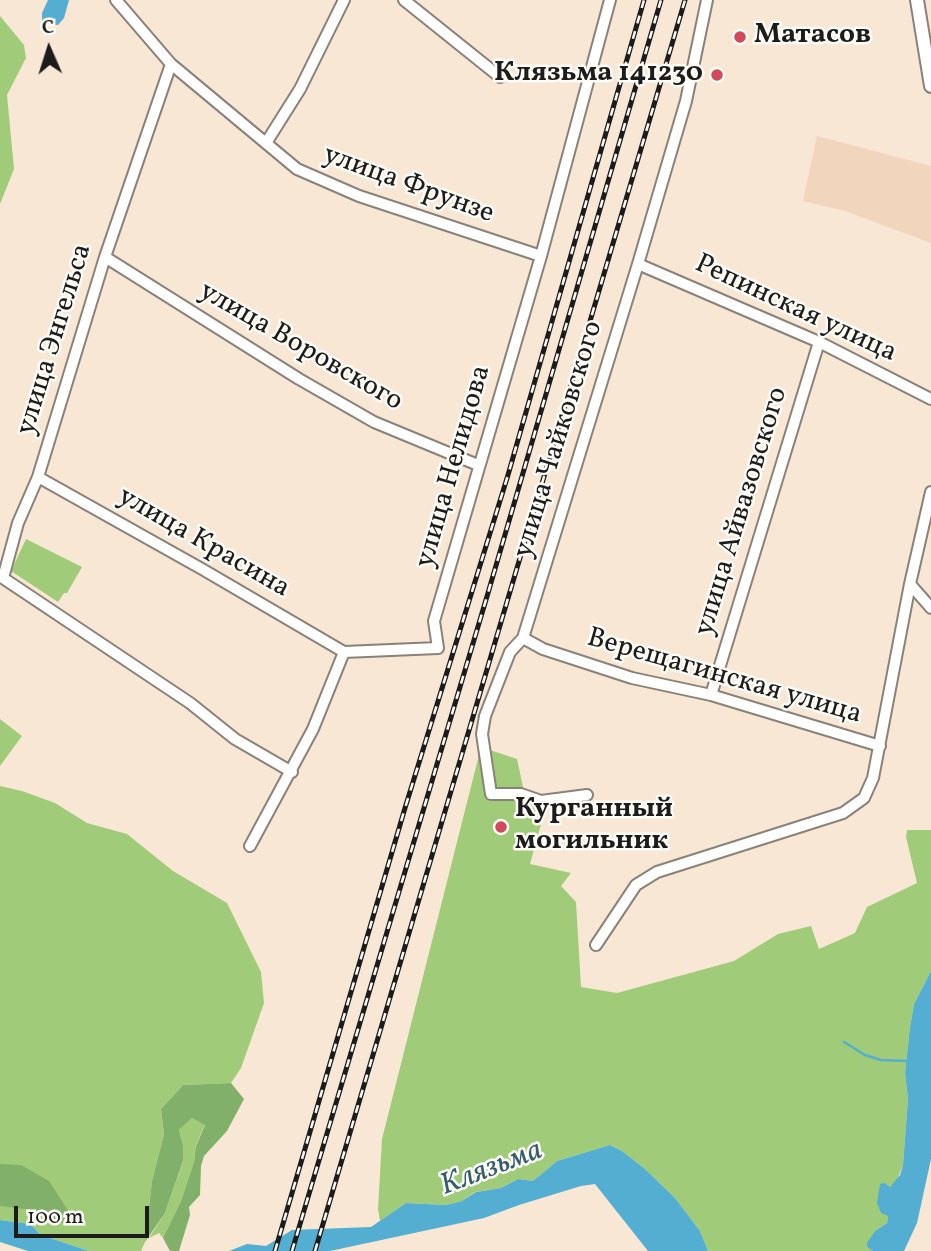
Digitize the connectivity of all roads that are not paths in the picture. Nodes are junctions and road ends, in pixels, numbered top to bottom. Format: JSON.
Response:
{"nodes":[{"id":1,"x":116,"y":0,"type":"edge"},
{"id":2,"x":344,"y":0,"type":"edge"},
{"id":3,"x":404,"y":0,"type":"edge"},
{"id":4,"x":610,"y":0,"type":"edge"},
{"id":5,"x":707,"y":0,"type":"edge"},
{"id":6,"x":918,"y":0,"type":"edge"},
{"id":7,"x":171,"y":64,"type":"junction"},
{"id":8,"x":500,"y":77,"type":"dead end"},
{"id":9,"x":931,"y":86,"type":"edge"},
{"id":10,"x":266,"y":143,"type":"junction"},
{"id":11,"x":541,"y":256,"type":"junction"},
{"id":12,"x":105,"y":257,"type":"junction"},
{"id":13,"x":638,"y":264,"type":"junction"},
{"id":14,"x":819,"y":342,"type":"junction"},
{"id":15,"x":931,"y":399,"type":"edge"},
{"id":16,"x":478,"y":465,"type":"junction"},
{"id":17,"x":38,"y":477,"type":"junction"},
{"id":18,"x":931,"y":492,"type":"edge"},
{"id":19,"x":5,"y":554,"type":"edge"},
{"id":20,"x":910,"y":584,"type":"junction"},
{"id":21,"x":931,"y":608,"type":"edge"},
{"id":22,"x":523,"y":638,"type":"junction"},
{"id":23,"x":344,"y":652,"type":"junction"},
{"id":24,"x":711,"y":695,"type":"junction"},
{"id":25,"x":880,"y":746,"type":"junction"},
{"id":26,"x":292,"y":772,"type":"junction"},
{"id":27,"x":587,"y":795,"type":"dead end"},
{"id":28,"x":250,"y":846,"type":"dead end"},
{"id":29,"x":596,"y":945,"type":"dead end"}],
"edges":[{"from":1,"to":7,"type":"street","name":"улица Фрунзе"},
{"from":2,"to":10,"type":"street"},
{"from":3,"to":8,"type":"street"},
{"from":4,"to":11,"type":"street","name":"улица Нелидова"},
{"from":5,"to":13,"type":"street","name":"улица Чайковского"},
{"from":6,"to":9,"type":"street"},
{"from":7,"to":10,"type":"street","name":"улица Фрунзе"},
{"from":7,"to":12,"type":"street","name":"улица Энгельса"},
{"from":10,"to":11,"type":"street","name":"улица Фрунзе"},
{"from":11,"to":16,"type":"street","name":"улица Нелидова"},
{"from":12,"to":16,"type":"street","name":"улица Воровского"},
{"from":12,"to":17,"type":"street","name":"улица Энгельса"},
{"from":13,"to":14,"type":"street","name":"Репинская улица"},
{"from":13,"to":22,"type":"street","name":"улица Чайковского"},
{"from":14,"to":15,"type":"street","name":"Репинская улица"},
{"from":14,"to":24,"type":"street","name":"улица Айвазовского"},
{"from":16,"to":23,"type":"street","name":"улица Нелидова"},
{"from":17,"to":19,"type":"street","name":"улица Энгельса"},
{"from":17,"to":23,"type":"street","name":"улица Красина"},
{"from":18,"to":20,"type":"street"},
{"from":19,"to":26,"type":"street","name":"улица Энгельса"},
{"from":20,"to":21,"type":"street"},
{"from":20,"to":25,"type":"street"},
{"from":22,"to":24,"type":"street","name":"Верещагинская улица"},
{"from":22,"to":27,"type":"street","name":"улица Чайковского"},
{"from":23,"to":26,"type":"street"},
{"from":24,"to":25,"type":"street","name":"Верещагинская улица"},
{"from":25,"to":29,"type":"street","name":"Верещагинская улица"},
{"from":26,"to":28,"type":"street"}]}
